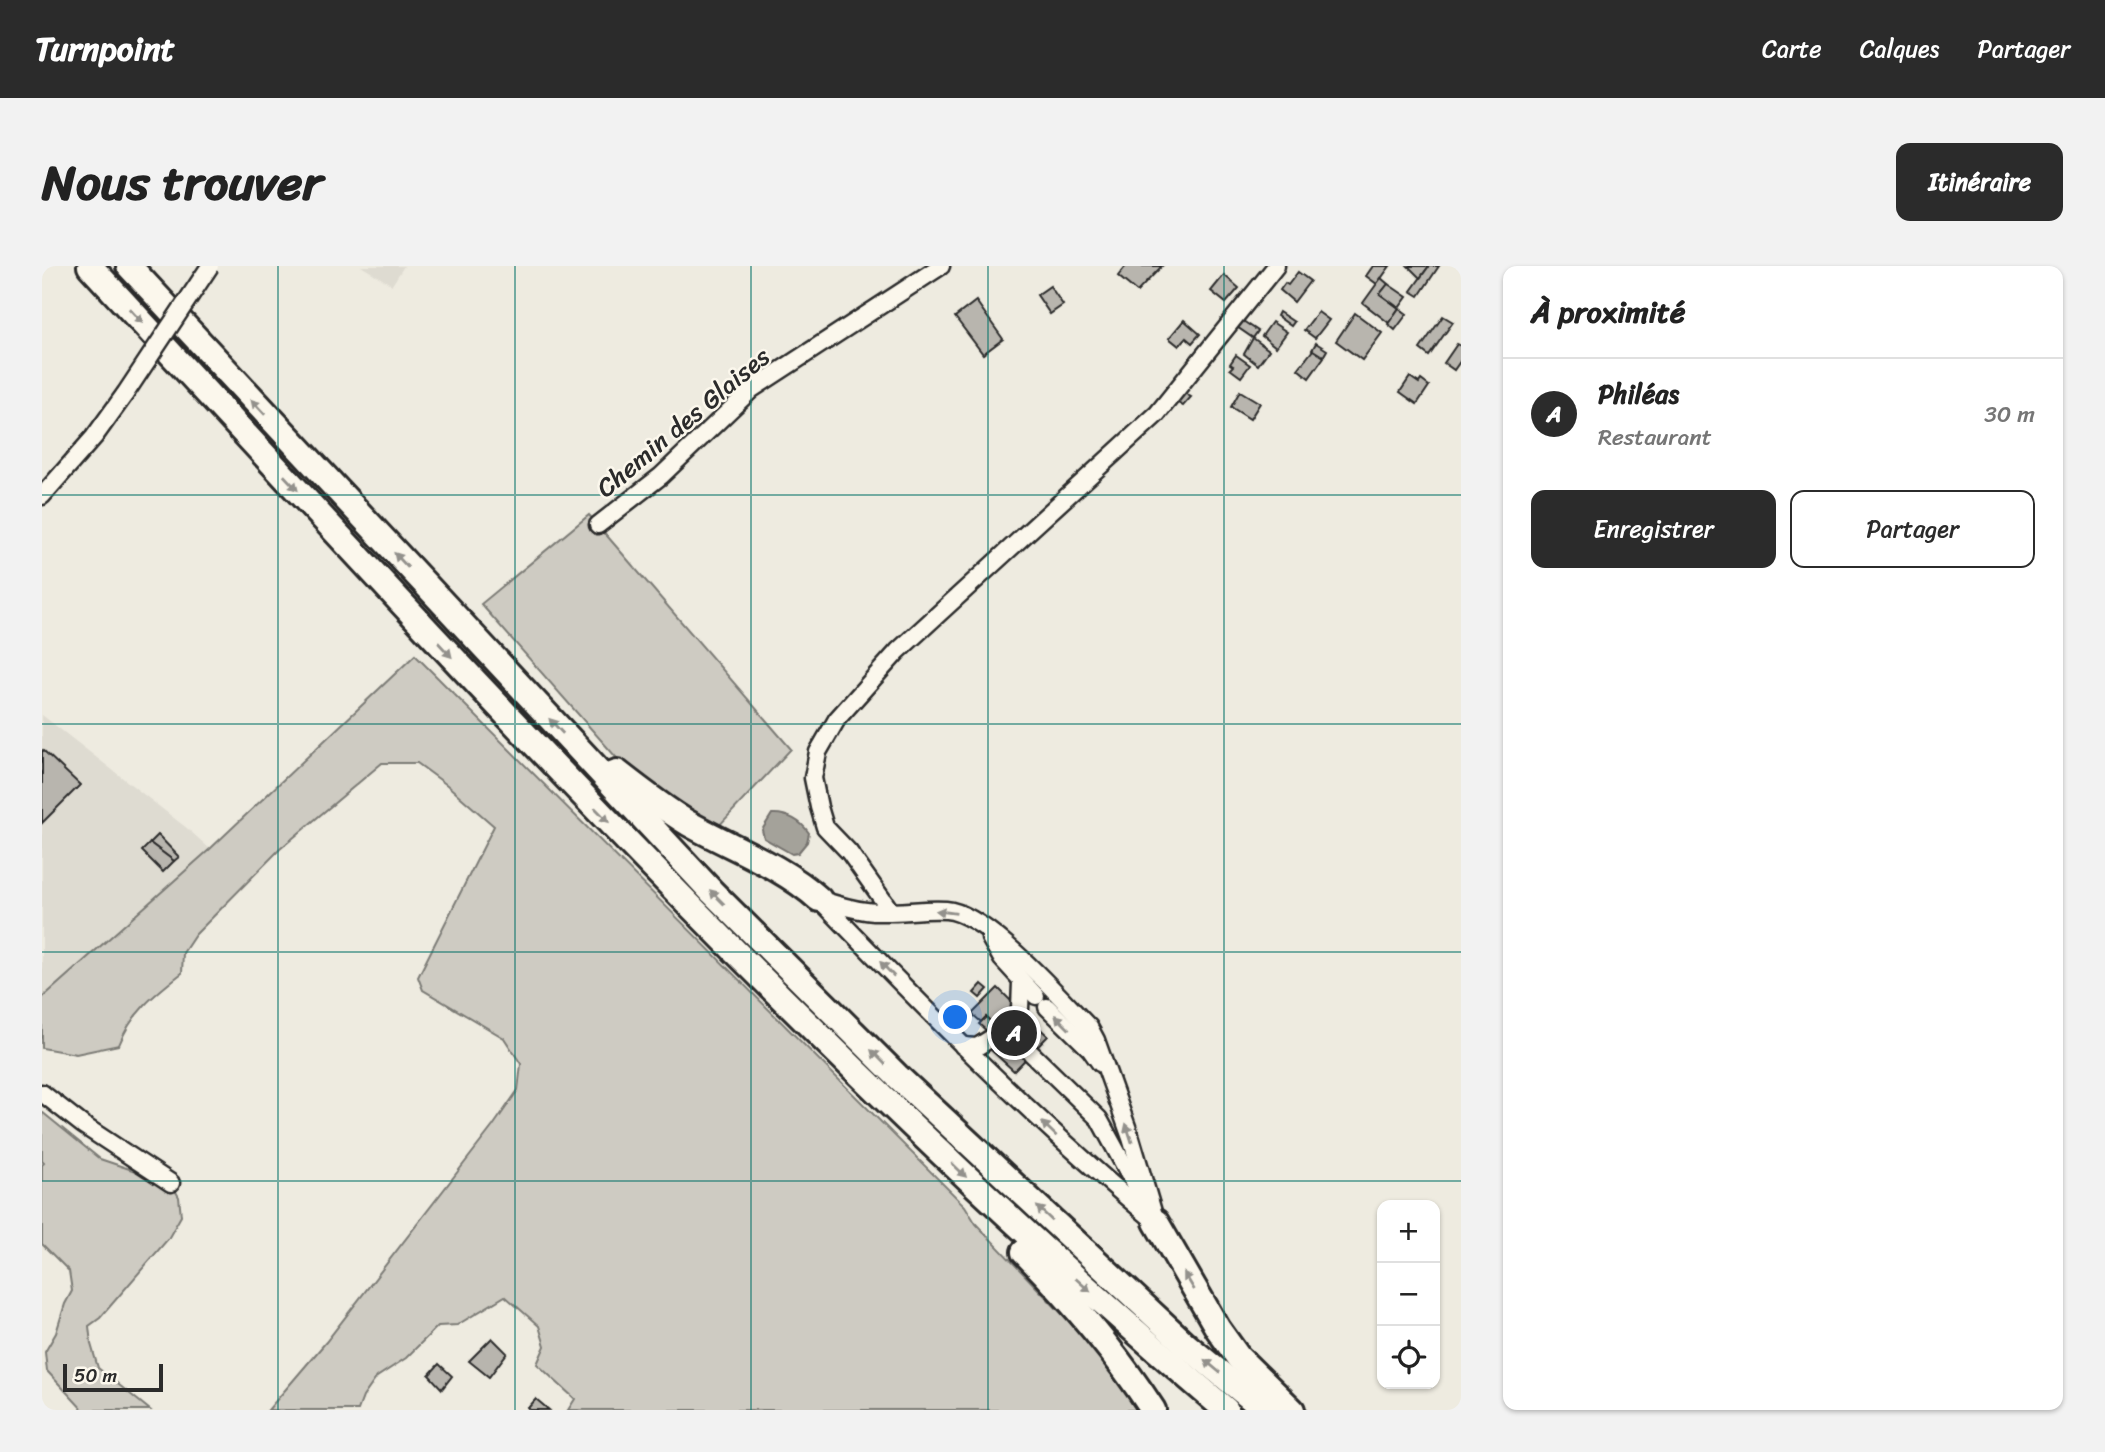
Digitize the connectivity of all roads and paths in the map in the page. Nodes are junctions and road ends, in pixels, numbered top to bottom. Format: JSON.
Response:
{"nodes":[{"id":1,"x":90,"y":266,"type":"edge"},
{"id":2,"x":129,"y":266,"type":"edge"},
{"id":3,"x":210,"y":266,"type":"edge"},
{"id":4,"x":941,"y":266,"type":"edge"},
{"id":5,"x":1276,"y":266,"type":"edge"},
{"id":6,"x":42,"y":496,"type":"edge"},
{"id":7,"x":598,"y":525,"type":"dead end"},
{"id":8,"x":602,"y":776,"type":"junction"},
{"id":9,"x":819,"y":899,"type":"junction"},
{"id":10,"x":890,"y":910,"type":"junction"},
{"id":11,"x":983,"y":927,"type":"junction"},
{"id":12,"x":1021,"y":982,"type":"junction"},
{"id":13,"x":1020,"y":1009,"type":"tunnel mouth"},
{"id":14,"x":993,"y":1037,"type":"dead end"},
{"id":15,"x":963,"y":1046,"type":"junction"},
{"id":16,"x":1031,"y":1054,"type":"tunnel mouth"},
{"id":17,"x":1108,"y":1073,"type":"junction"},
{"id":18,"x":42,"y":1093,"type":"edge"},
{"id":19,"x":171,"y":1184,"type":"dead end"},
{"id":20,"x":1156,"y":1222,"type":"junction"},
{"id":21,"x":1014,"y":1224,"type":"junction"},
{"id":22,"x":1153,"y":1410,"type":"edge"},
{"id":23,"x":1226,"y":1410,"type":"edge"},
{"id":24,"x":1265,"y":1410,"type":"edge"},
{"id":25,"x":1292,"y":1410,"type":"edge"}],
"edges":[{"from":1,"to":21,"type":"highway","one_way":true},
{"from":8,"to":2,"type":"highway","one_way":true},
{"from":3,"to":6,"type":"street","bridge":true},
{"from":4,"to":7,"type":"street","name":"Chemin des Glaises"},
{"from":5,"to":10,"type":"street"},
{"from":8,"to":9,"type":"highway"},
{"from":24,"to":8,"type":"highway","one_way":true},
{"from":9,"to":10,"type":"street"},
{"from":15,"to":9,"type":"street","one_way":true},
{"from":11,"to":10,"type":"street","one_way":true},
{"from":11,"to":12,"type":"street"},
{"from":11,"to":17,"type":"street"},
{"from":12,"to":13,"type":"street"},
{"from":17,"to":12,"type":"street","one_way":true},
{"from":14,"to":15,"type":"street"},
{"from":20,"to":15,"type":"street","one_way":true},
{"from":16,"to":20,"type":"street"},
{"from":20,"to":17,"type":"street","one_way":true},
{"from":18,"to":19,"type":"street"},
{"from":25,"to":20,"type":"highway","one_way":true},
{"from":21,"to":22,"type":"highway"},
{"from":21,"to":23,"type":"highway","one_way":true}]}
